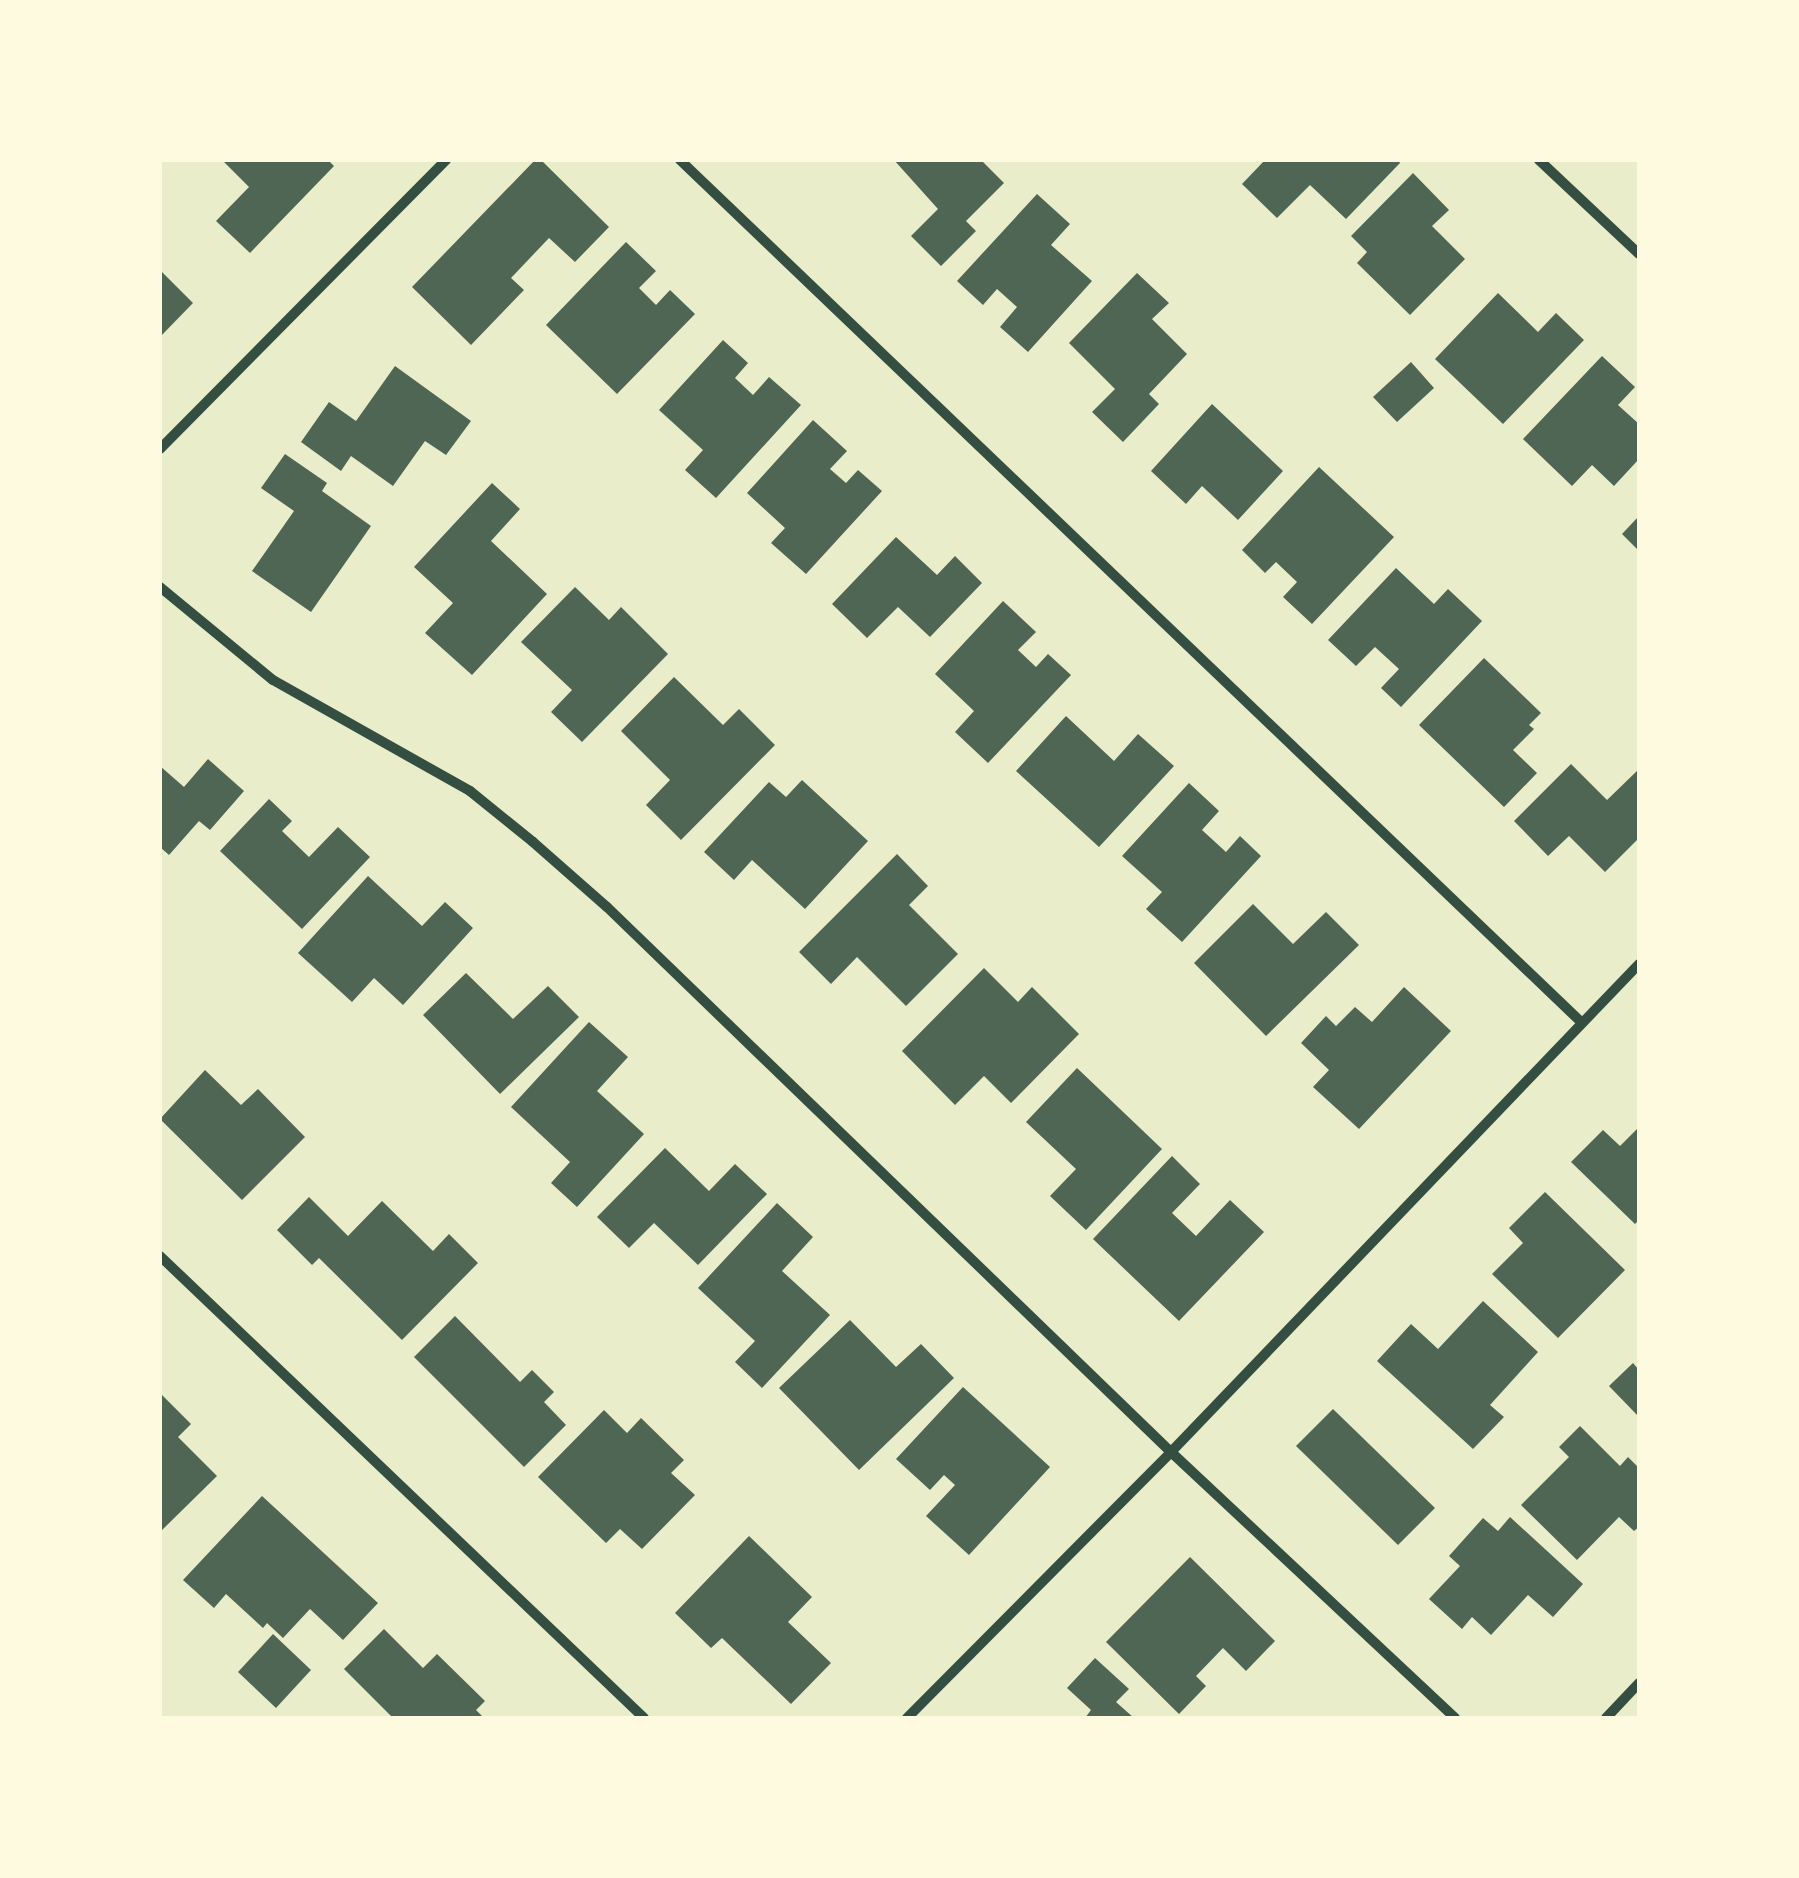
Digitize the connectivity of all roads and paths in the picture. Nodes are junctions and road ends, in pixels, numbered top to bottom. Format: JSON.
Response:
{"nodes":[{"id":1,"x":446,"y":160,"type":"edge"},
{"id":2,"x":680,"y":160,"type":"edge"},
{"id":3,"x":1540,"y":160,"type":"edge"},
{"id":4,"x":1639,"y":254,"type":"edge"},
{"id":5,"x":160,"y":449,"type":"edge"},
{"id":6,"x":160,"y":587,"type":"edge"},
{"id":7,"x":1639,"y":964,"type":"edge"},
{"id":8,"x":1582,"y":1023,"type":"junction"},
{"id":9,"x":160,"y":1256,"type":"edge"},
{"id":10,"x":1171,"y":1452,"type":"junction"},
{"id":11,"x":1639,"y":1684,"type":"edge"},
{"id":12,"x":644,"y":1718,"type":"edge"},
{"id":13,"x":907,"y":1718,"type":"edge"},
{"id":14,"x":1455,"y":1718,"type":"edge"},
{"id":15,"x":1606,"y":1718,"type":"edge"}],
"edges":[{"from":1,"to":5,"type":"street"},
{"from":2,"to":8,"type":"street"},
{"from":3,"to":4,"type":"street"},
{"from":6,"to":10,"type":"street"},
{"from":7,"to":8,"type":"street"},
{"from":8,"to":10,"type":"street"},
{"from":9,"to":12,"type":"street"},
{"from":10,"to":13,"type":"street"},
{"from":10,"to":14,"type":"street"},
{"from":11,"to":15,"type":"street"}]}
